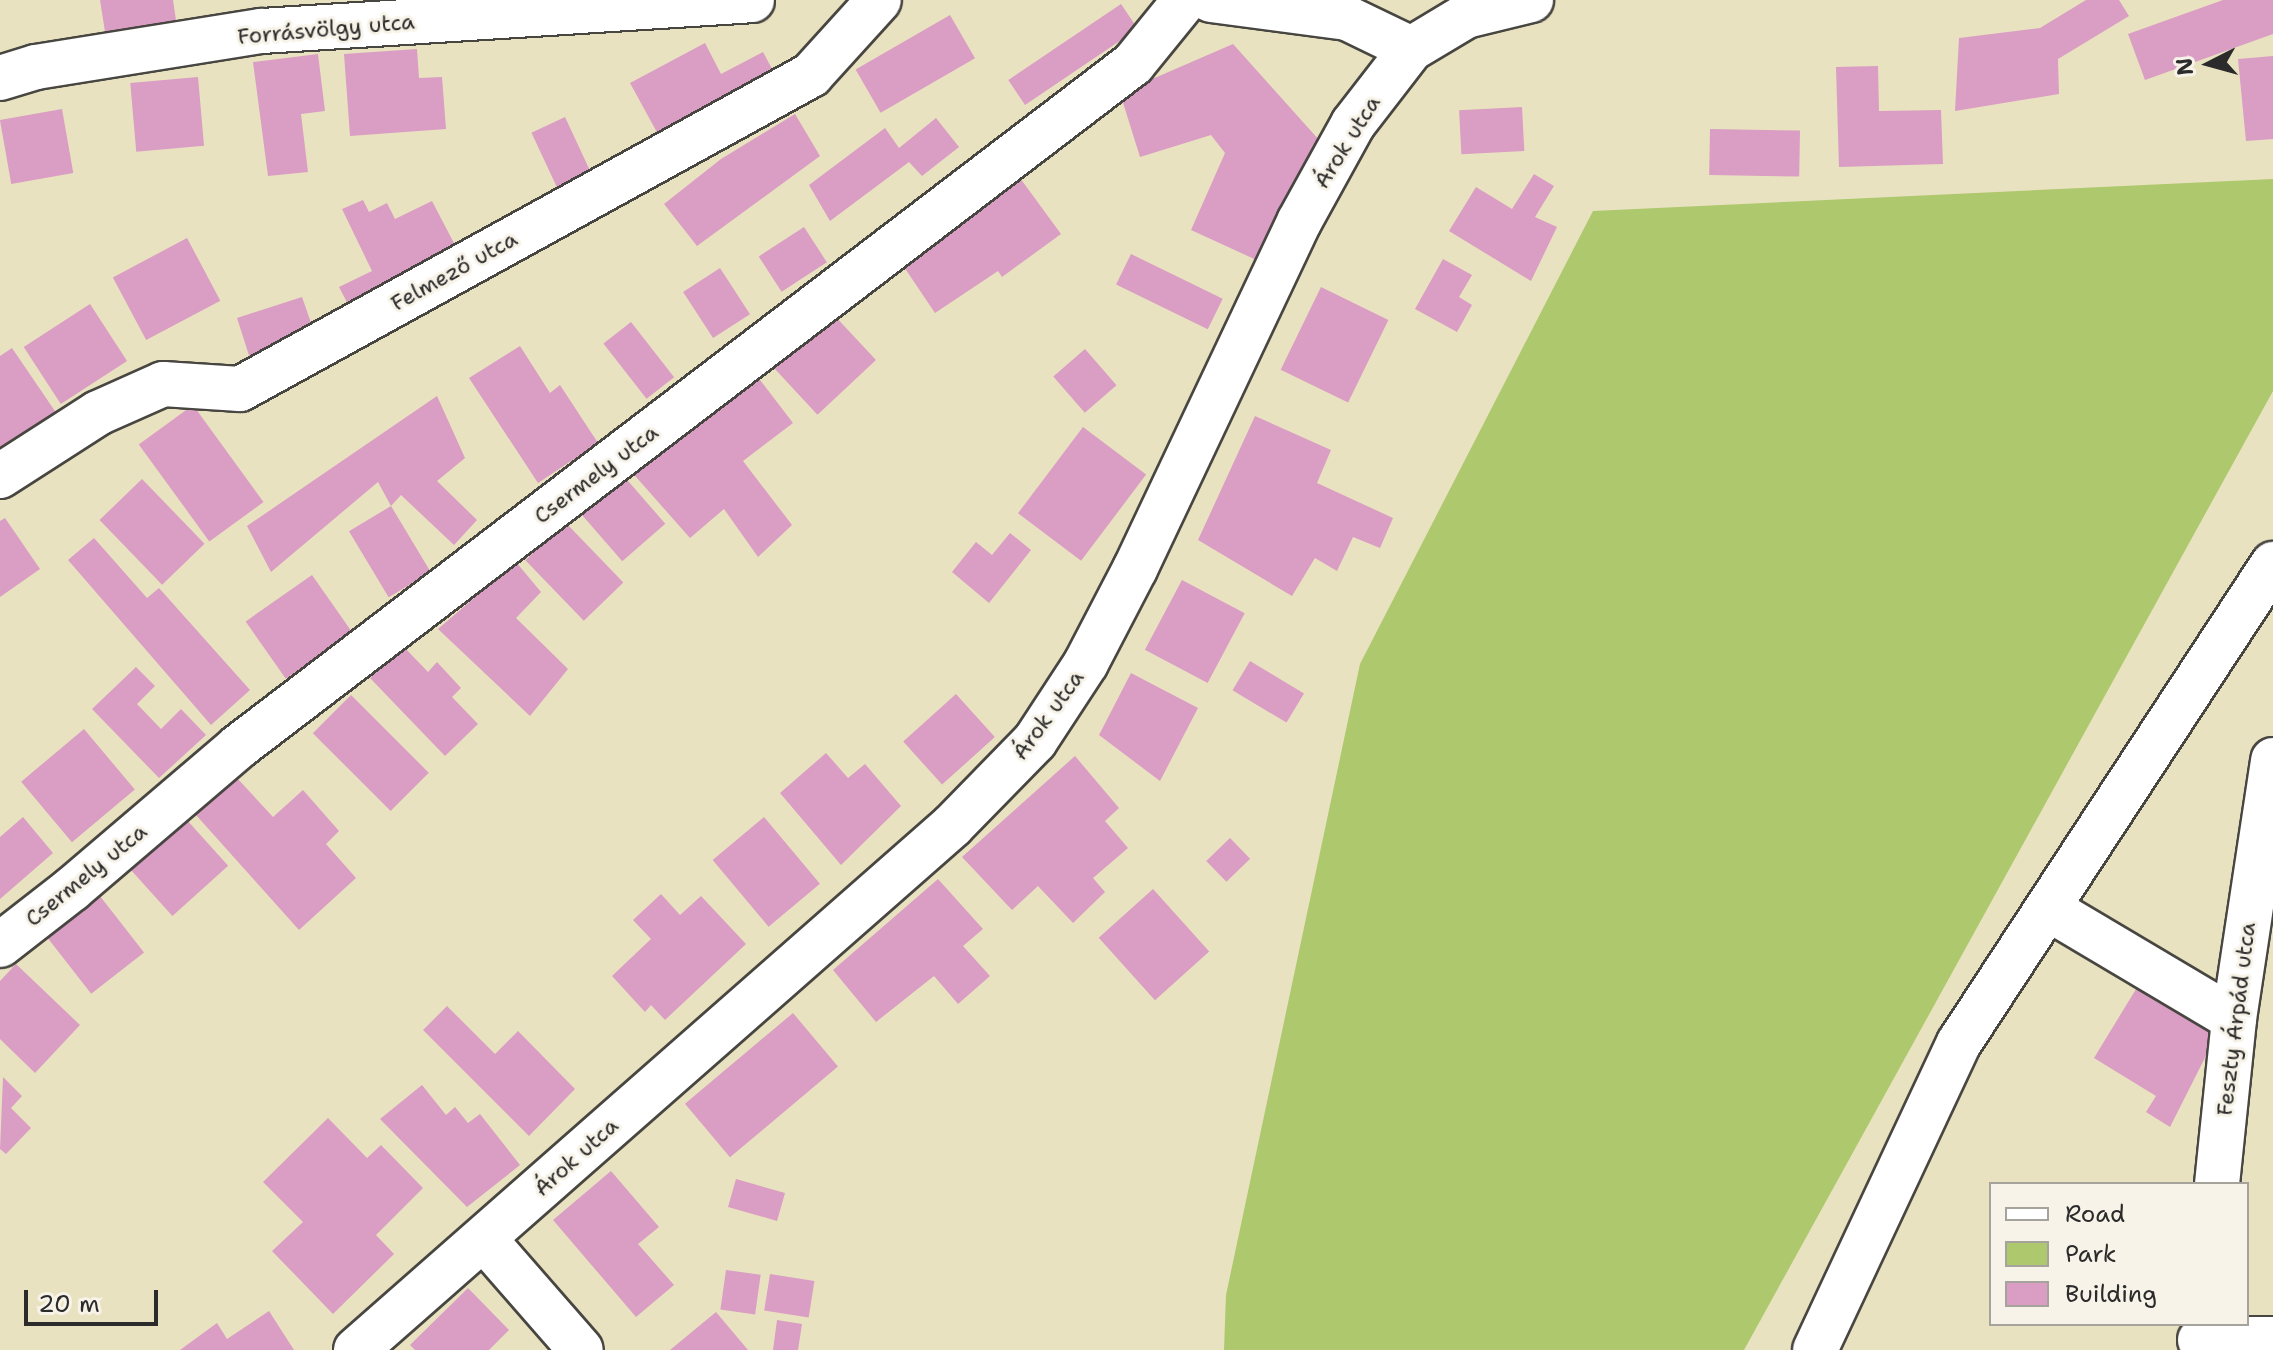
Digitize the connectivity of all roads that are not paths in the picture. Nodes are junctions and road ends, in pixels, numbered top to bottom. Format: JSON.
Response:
{"nodes":[{"id":1,"x":752,"y":0,"type":"edge"},
{"id":2,"x":879,"y":0,"type":"edge"},
{"id":3,"x":1185,"y":0,"type":"edge"},
{"id":4,"x":1211,"y":0,"type":"edge"},
{"id":5,"x":1531,"y":0,"type":"edge"},
{"id":6,"x":1411,"y":49,"type":"junction"},
{"id":7,"x":0,"y":78,"type":"edge"},
{"id":8,"x":0,"y":476,"type":"edge"},
{"id":9,"x":2273,"y":564,"type":"edge"},
{"id":10,"x":2273,"y":760,"type":"edge"},
{"id":11,"x":2049,"y":909,"type":"junction"},
{"id":12,"x":0,"y":945,"type":"edge"},
{"id":13,"x":2234,"y":1019,"type":"junction"},
{"id":14,"x":2217,"y":1182,"type":"edge"},
{"id":15,"x":484,"y":1239,"type":"junction"},
{"id":16,"x":2200,"y":1338,"type":"edge"},
{"id":17,"x":2273,"y":1339,"type":"edge"},
{"id":18,"x":356,"y":1350,"type":"edge"},
{"id":19,"x":581,"y":1350,"type":"edge"},
{"id":20,"x":1815,"y":1350,"type":"edge"}],
"edges":[{"from":1,"to":7,"type":"street","name":"Forrásvölgy utca"},
{"from":2,"to":8,"type":"street","name":"Felmező utca"},
{"from":3,"to":12,"type":"street","name":"Csermely utca"},
{"from":4,"to":6,"type":"street"},
{"from":5,"to":6,"type":"street","name":"Árok utca"},
{"from":6,"to":15,"type":"street","name":"Árok utca"},
{"from":9,"to":11,"type":"street"},
{"from":10,"to":13,"type":"street","name":"Feszty Árpád utca"},
{"from":11,"to":13,"type":"street"},
{"from":11,"to":20,"type":"street"},
{"from":13,"to":14,"type":"street","name":"Feszty Árpád utca"},
{"from":15,"to":18,"type":"street","name":"Árok utca"},
{"from":15,"to":19,"type":"street"},
{"from":16,"to":17,"type":"street"}]}
